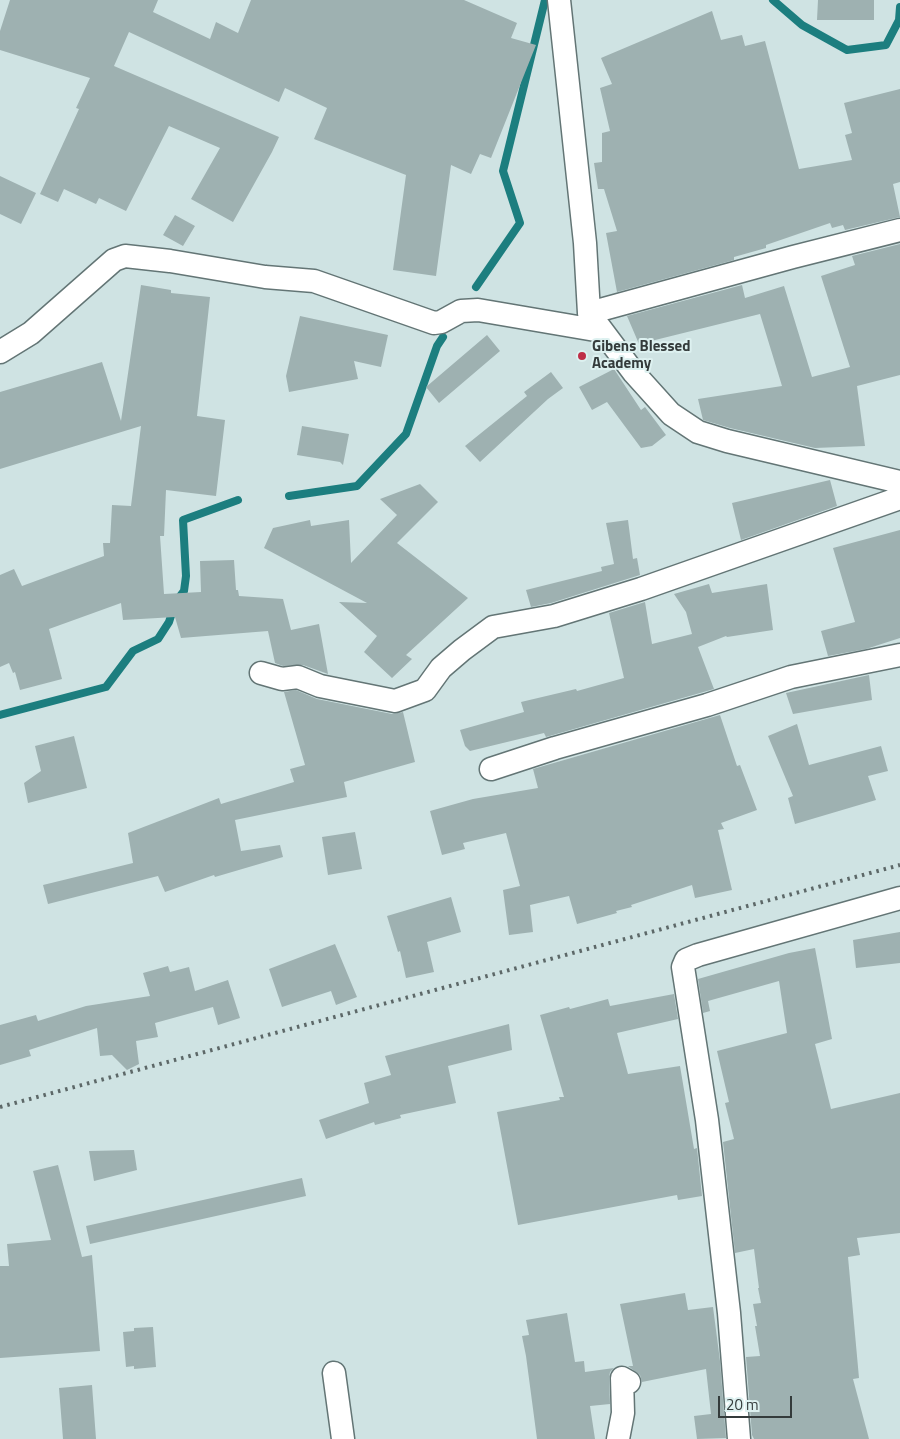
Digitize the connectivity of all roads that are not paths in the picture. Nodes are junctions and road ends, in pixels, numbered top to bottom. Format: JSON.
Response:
{"nodes":[{"id":1,"x":559,"y":0,"type":"edge"},
{"id":2,"x":900,"y":230,"type":"edge"},
{"id":3,"x":595,"y":322,"type":"junction"},
{"id":4,"x":0,"y":352,"type":"edge"},
{"id":5,"x":900,"y":482,"type":"edge"},
{"id":6,"x":900,"y":498,"type":"edge"},
{"id":7,"x":900,"y":655,"type":"edge"},
{"id":8,"x":261,"y":674,"type":"dead end"},
{"id":9,"x":491,"y":769,"type":"dead end"},
{"id":10,"x":900,"y":898,"type":"edge"},
{"id":11,"x":334,"y":1373,"type":"dead end"},
{"id":12,"x":629,"y":1382,"type":"dead end"},
{"id":13,"x":343,"y":1439,"type":"edge"},
{"id":14,"x":618,"y":1439,"type":"edge"},
{"id":15,"x":739,"y":1439,"type":"edge"}],
"edges":[{"from":1,"to":3,"type":"street"},
{"from":2,"to":3,"type":"street"},
{"from":3,"to":4,"type":"street"},
{"from":3,"to":5,"type":"street"},
{"from":6,"to":8,"type":"street"},
{"from":7,"to":9,"type":"street"},
{"from":10,"to":15,"type":"street"},
{"from":11,"to":13,"type":"street"},
{"from":12,"to":14,"type":"street"}]}
